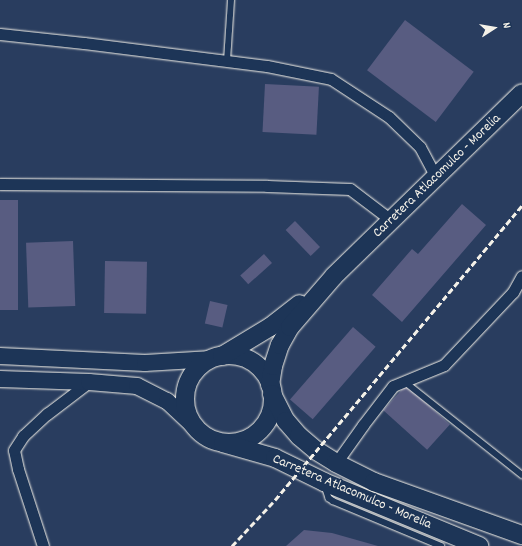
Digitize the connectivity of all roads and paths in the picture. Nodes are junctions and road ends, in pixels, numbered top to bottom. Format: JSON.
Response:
{"nodes":[{"id":1,"x":231,"y":0,"type":"edge"},
{"id":2,"x":0,"y":34,"type":"edge"},
{"id":3,"x":227,"y":61,"type":"junction"},
{"id":4,"x":522,"y":93,"type":"edge"},
{"id":5,"x":436,"y":177,"type":"junction"},
{"id":6,"x":0,"y":184,"type":"edge"},
{"id":7,"x":391,"y":220,"type":"junction"},
{"id":8,"x":334,"y":276,"type":"junction"},
{"id":9,"x":522,"y":276,"type":"edge"},
{"id":10,"x":0,"y":356,"type":"edge"},
{"id":11,"x":217,"y":357,"type":"junction"},
{"id":12,"x":0,"y":380,"type":"edge"},
{"id":13,"x":404,"y":381,"type":"junction"},
{"id":14,"x":90,"y":382,"type":"junction"},
{"id":15,"x":271,"y":390,"type":"junction"},
{"id":16,"x":193,"y":425,"type":"junction"},
{"id":17,"x":223,"y":443,"type":"junction"},
{"id":18,"x":336,"y":462,"type":"junction"},
{"id":19,"x":522,"y":475,"type":"edge"},
{"id":20,"x":324,"y":482,"type":"junction"},
{"id":21,"x":522,"y":535,"type":"edge"},
{"id":22,"x":43,"y":546,"type":"edge"},
{"id":23,"x":441,"y":546,"type":"edge"},
{"id":24,"x":479,"y":546,"type":"edge"}],
"edges":[{"from":1,"to":3,"type":"lane"},
{"from":2,"to":3,"type":"street"},
{"from":3,"to":5,"type":"street"},
{"from":4,"to":5,"type":"main road","name":"Carretera Atlacomulco - Morelia"},
{"from":5,"to":7,"type":"main road","name":"Carretera Atlacomulco - Morelia"},
{"from":6,"to":7,"type":"street"},
{"from":7,"to":8,"type":"main road","name":"Carretera Atlacomulco - Morelia"},
{"from":8,"to":11,"type":"main road","name":"Carretera Atlacomulco - Morelia"},
{"from":8,"to":15,"type":"main road","name":"Carretera Atlacomulco - Morelia"},
{"from":9,"to":13,"type":"street"},
{"from":10,"to":11,"type":"main road"},
{"from":11,"to":15,"type":"main road"},
{"from":11,"to":16,"type":"main road"},
{"from":12,"to":14,"type":"main road"},
{"from":13,"to":18,"type":"street"},
{"from":13,"to":19,"type":"lane"},
{"from":14,"to":16,"type":"main road"},
{"from":14,"to":22,"type":"street"},
{"from":15,"to":17,"type":"main road"},
{"from":15,"to":18,"type":"main road","name":"Carretera Atlacomulco - Morelia"},
{"from":16,"to":17,"type":"main road"},
{"from":17,"to":20,"type":"main road","name":"Carretera Atlacomulco - Morelia"},
{"from":18,"to":21,"type":"main road","name":"Carretera Atlacomulco - Morelia"},
{"from":20,"to":23,"type":"lane"},
{"from":20,"to":24,"type":"main road","name":"Carretera Atlacomulco - Morelia"}]}
